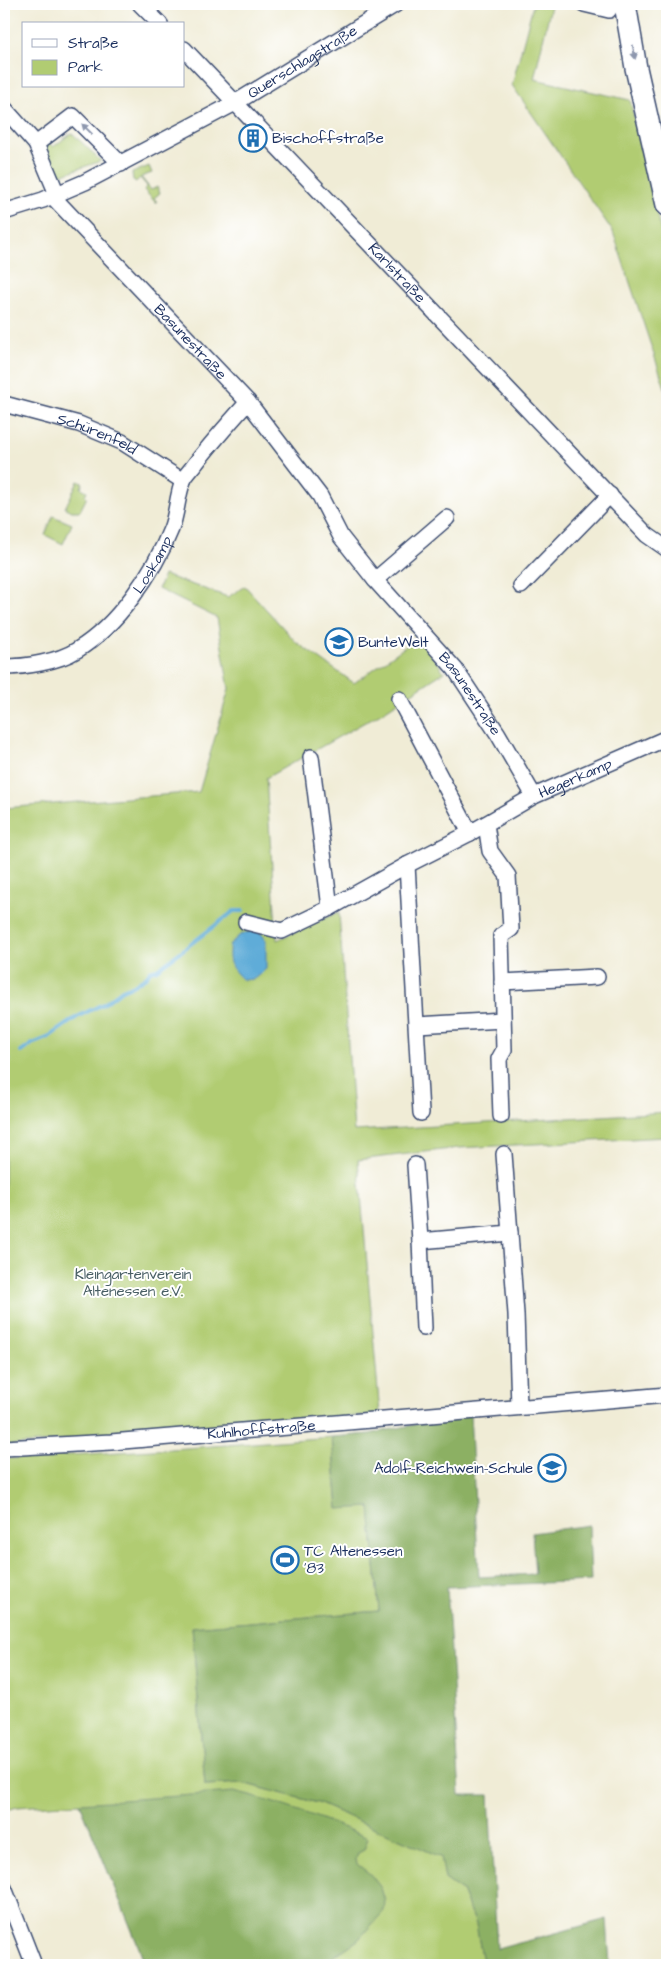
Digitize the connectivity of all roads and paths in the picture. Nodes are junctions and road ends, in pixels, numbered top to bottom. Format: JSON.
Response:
{"nodes":[{"id":1,"x":140,"y":4,"type":"edge"},
{"id":2,"x":396,"y":4,"type":"edge"},
{"id":3,"x":584,"y":4,"type":"edge"},
{"id":4,"x":617,"y":7,"type":"edge"},
{"id":5,"x":158,"y":22,"type":"edge"},
{"id":6,"x":185,"y":49,"type":"edge"},
{"id":7,"x":235,"y":103,"type":"junction"},
{"id":8,"x":4,"y":108,"type":"edge"},
{"id":9,"x":36,"y":144,"type":"junction"},
{"id":10,"x":121,"y":164,"type":"junction"},
{"id":11,"x":55,"y":195,"type":"junction"},
{"id":12,"x":667,"y":205,"type":"edge"},
{"id":13,"x":4,"y":212,"type":"edge"},
{"id":14,"x":248,"y":402,"type":"junction"},
{"id":15,"x":4,"y":404,"type":"edge"},
{"id":16,"x":183,"y":480,"type":"junction"},
{"id":17,"x":610,"y":495,"type":"junction"},
{"id":18,"x":447,"y":518,"type":"dead end"},
{"id":19,"x":667,"y":549,"type":"edge"},
{"id":20,"x":375,"y":580,"type":"junction"},
{"id":21,"x":521,"y":586,"type":"dead end"},
{"id":22,"x":4,"y":667,"type":"edge"},
{"id":23,"x":399,"y":699,"type":"dead end"},
{"id":24,"x":667,"y":738,"type":"edge"},
{"id":25,"x":311,"y":757,"type":"dead end"},
{"id":26,"x":534,"y":796,"type":"junction"},
{"id":27,"x":486,"y":824,"type":"junction"},
{"id":28,"x":470,"y":833,"type":"junction"},
{"id":29,"x":407,"y":865,"type":"junction"},
{"id":30,"x":330,"y":908,"type":"junction"},
{"id":31,"x":246,"y":922,"type":"dead end"},
{"id":32,"x":597,"y":977,"type":"dead end"},
{"id":33,"x":502,"y":982,"type":"junction"},
{"id":34,"x":503,"y":1020,"type":"junction"},
{"id":35,"x":417,"y":1025,"type":"junction"},
{"id":36,"x":421,"y":1113,"type":"dead end"},
{"id":37,"x":501,"y":1116,"type":"dead end"},
{"id":38,"x":504,"y":1154,"type":"dead end"},
{"id":39,"x":415,"y":1165,"type":"dead end"},
{"id":40,"x":510,"y":1233,"type":"junction"},
{"id":41,"x":420,"y":1241,"type":"junction"},
{"id":42,"x":424,"y":1328,"type":"dead end"},
{"id":43,"x":667,"y":1395,"type":"edge"},
{"id":44,"x":519,"y":1407,"type":"junction"},
{"id":45,"x":4,"y":1448,"type":"edge"},
{"id":46,"x":4,"y":1888,"type":"edge"},
{"id":47,"x":34,"y":1965,"type":"edge"}],
"edges":[{"from":1,"to":5,"type":"street"},
{"from":2,"to":7,"type":"street","name":"Querschlagstraße"},
{"from":3,"to":4,"type":"street"},
{"from":4,"to":12,"type":"highway","one_way":true},
{"from":6,"to":7,"type":"street","name":"Karlstraße"},
{"from":7,"to":10,"type":"street"},
{"from":7,"to":17,"type":"street","name":"Karlstraße"},
{"from":8,"to":9,"type":"street","name":"Basunestraße"},
{"from":10,"to":9,"type":"street","one_way":true},
{"from":9,"to":11,"type":"street","name":"Basunestraße"},
{"from":10,"to":11,"type":"street"},
{"from":11,"to":13,"type":"street"},
{"from":11,"to":14,"type":"street","name":"Basunestraße"},
{"from":14,"to":16,"type":"street","name":"Loskamp"},
{"from":14,"to":20,"type":"street","name":"Basunestraße"},
{"from":15,"to":16,"type":"street","name":"Schürenfeld"},
{"from":16,"to":22,"type":"street","name":"Loskamp"},
{"from":17,"to":19,"type":"street","name":"Karlstraße"},
{"from":17,"to":21,"type":"street"},
{"from":18,"to":20,"type":"street"},
{"from":20,"to":26,"type":"street","name":"Basunestraße"},
{"from":23,"to":28,"type":"street"},
{"from":24,"to":26,"type":"street","name":"Hegerkamp"},
{"from":25,"to":30,"type":"street"},
{"from":26,"to":27,"type":"street","name":"Hegerkamp"},
{"from":27,"to":28,"type":"street","name":"Hegerkamp"},
{"from":27,"to":33,"type":"street"},
{"from":28,"to":29,"type":"street","name":"Hegerkamp"},
{"from":29,"to":30,"type":"street","name":"Hegerkamp"},
{"from":29,"to":35,"type":"street"},
{"from":30,"to":31,"type":"street","name":"Hegerkamp"},
{"from":32,"to":33,"type":"street"},
{"from":33,"to":34,"type":"street"},
{"from":34,"to":35,"type":"street"},
{"from":34,"to":37,"type":"street"},
{"from":35,"to":36,"type":"street"},
{"from":38,"to":40,"type":"street"},
{"from":39,"to":41,"type":"street"},
{"from":40,"to":41,"type":"street"},
{"from":40,"to":44,"type":"street"},
{"from":41,"to":42,"type":"street"},
{"from":43,"to":44,"type":"street","name":"Kuhlhoffstraße"},
{"from":44,"to":45,"type":"street","name":"Kuhlhoffstraße"},
{"from":46,"to":47,"type":"street"}]}
